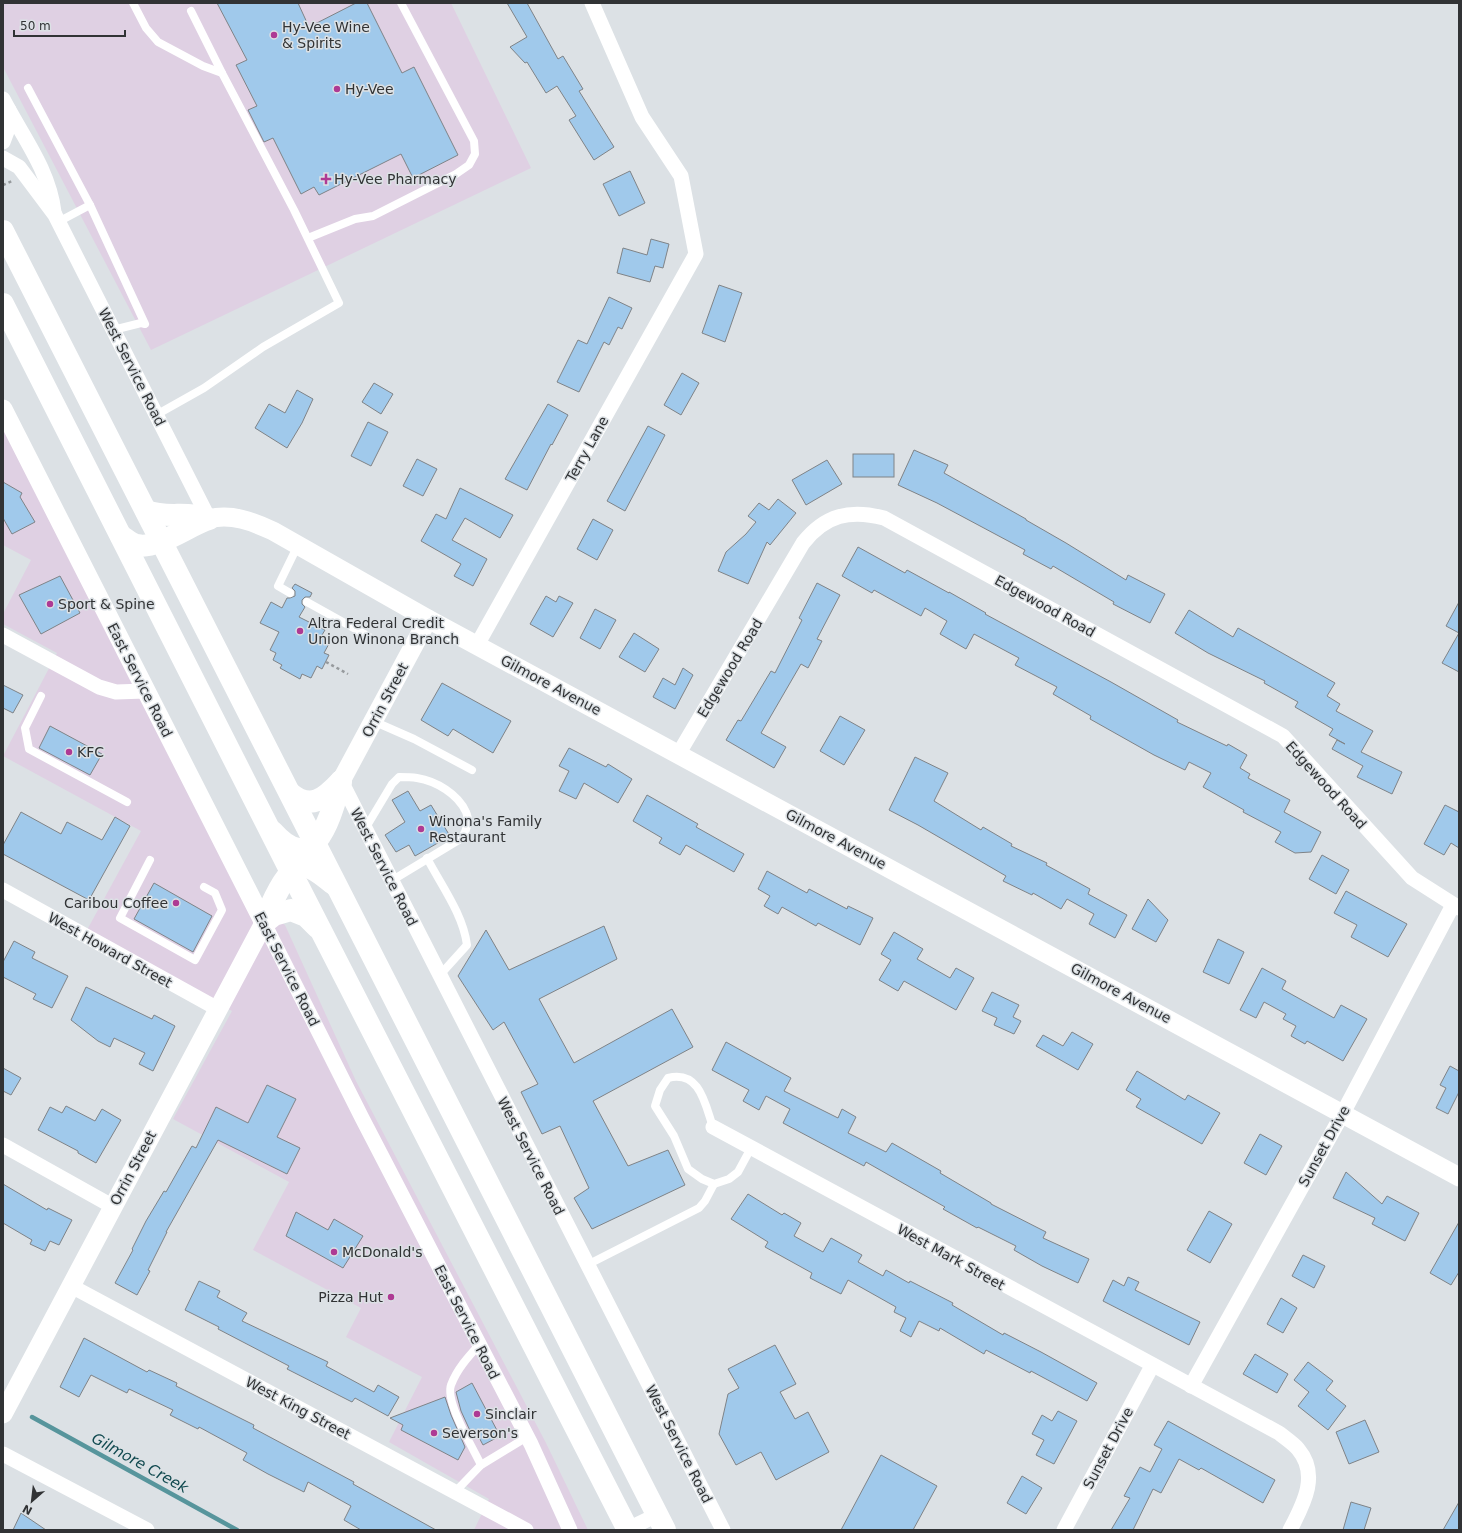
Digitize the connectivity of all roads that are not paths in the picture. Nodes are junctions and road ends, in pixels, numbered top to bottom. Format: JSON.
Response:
{"nodes":[{"id":1,"x":133,"y":3,"type":"edge"},
{"id":2,"x":401,"y":3,"type":"edge"},
{"id":3,"x":592,"y":3,"type":"edge"},
{"id":4,"x":191,"y":11,"type":"dead end"},
{"id":5,"x":222,"y":73,"type":"junction"},
{"id":6,"x":28,"y":88,"type":"dead end"},
{"id":7,"x":6,"y":104,"type":"edge"},
{"id":8,"x":3,"y":142,"type":"edge"},
{"id":9,"x":3,"y":158,"type":"edge"},
{"id":10,"x":90,"y":205,"type":"junction"},
{"id":11,"x":56,"y":219,"type":"junction"},
{"id":12,"x":3,"y":231,"type":"edge"},
{"id":13,"x":308,"y":238,"type":"junction"},
{"id":14,"x":3,"y":304,"type":"edge"},
{"id":15,"x":113,"y":330,"type":"junction"},
{"id":16,"x":156,"y":415,"type":"junction"},
{"id":17,"x":5,"y":419,"type":"edge"},
{"id":18,"x":146,"y":511,"type":"junction"},
{"id":19,"x":209,"y":519,"type":"junction"},
{"id":20,"x":121,"y":536,"type":"junction"},
{"id":21,"x":161,"y":541,"type":"junction"},
{"id":22,"x":298,"y":545,"type":"junction"},
{"id":23,"x":136,"y":565,"type":"junction"},
{"id":24,"x":183,"y":584,"type":"junction"},
{"id":25,"x":290,"y":593,"type":"dead end"},
{"id":26,"x":307,"y":602,"type":"dead end"},
{"id":27,"x":428,"y":619,"type":"junction"},
{"id":28,"x":3,"y":635,"type":"edge"},
{"id":29,"x":368,"y":636,"type":"dead end"},
{"id":30,"x":477,"y":645,"type":"junction"},
{"id":31,"x":145,"y":691,"type":"junction"},
{"id":32,"x":41,"y":696,"type":"dead end"},
{"id":33,"x":373,"y":722,"type":"junction"},
{"id":34,"x":679,"y":753,"type":"junction"},
{"id":35,"x":472,"y":770,"type":"dead end"},
{"id":36,"x":341,"y":781,"type":"junction"},
{"id":37,"x":290,"y":793,"type":"junction"},
{"id":38,"x":127,"y":802,"type":"dead end"},
{"id":39,"x":268,"y":827,"type":"junction"},
{"id":40,"x":365,"y":830,"type":"junction"},
{"id":41,"x":315,"y":843,"type":"junction"},
{"id":42,"x":427,"y":858,"type":"junction"},
{"id":43,"x":150,"y":860,"type":"dead end"},
{"id":44,"x":291,"y":872,"type":"junction"},
{"id":45,"x":391,"y":881,"type":"junction"},
{"id":46,"x":204,"y":887,"type":"dead end"},
{"id":47,"x":338,"y":887,"type":"junction"},
{"id":48,"x":3,"y":891,"type":"edge"},
{"id":49,"x":1456,"y":907,"type":"edge"},
{"id":50,"x":264,"y":923,"type":"junction"},
{"id":51,"x":322,"y":932,"type":"junction"},
{"id":52,"x":439,"y":976,"type":"junction"},
{"id":53,"x":218,"y":1009,"type":"junction"},
{"id":54,"x":1343,"y":1113,"type":"junction"},
{"id":55,"x":713,"y":1127,"type":"joint"},
{"id":56,"x":3,"y":1145,"type":"edge"},
{"id":57,"x":751,"y":1148,"type":"junction"},
{"id":58,"x":1459,"y":1177,"type":"edge"},
{"id":59,"x":714,"y":1184,"type":"junction"},
{"id":60,"x":112,"y":1206,"type":"junction"},
{"id":61,"x":481,"y":1244,"type":"junction"},
{"id":62,"x":528,"y":1262,"type":"junction"},
{"id":63,"x":588,"y":1265,"type":"junction"},
{"id":64,"x":71,"y":1286,"type":"junction"},
{"id":65,"x":480,"y":1345,"type":"junction"},
{"id":66,"x":1152,"y":1366,"type":"junction"},
{"id":67,"x":1191,"y":1386,"type":"junction"},
{"id":68,"x":3,"y":1414,"type":"edge"},
{"id":69,"x":527,"y":1437,"type":"junction"},
{"id":70,"x":3,"y":1454,"type":"edge"},
{"id":71,"x":481,"y":1465,"type":"junction"},
{"id":72,"x":455,"y":1492,"type":"junction"},
{"id":73,"x":661,"y":1523,"type":"edge"},
{"id":74,"x":147,"y":1530,"type":"edge"},
{"id":75,"x":526,"y":1530,"type":"edge"},
{"id":76,"x":570,"y":1530,"type":"edge"},
{"id":77,"x":627,"y":1530,"type":"edge"},
{"id":78,"x":723,"y":1530,"type":"edge"},
{"id":79,"x":1064,"y":1530,"type":"edge"},
{"id":80,"x":1290,"y":1530,"type":"edge"}],
"edges":[{"from":1,"to":5,"type":"lane"},
{"from":2,"to":13,"type":"lane"},
{"from":3,"to":30,"type":"street","name":"Terry Lane"},
{"from":4,"to":5,"type":"lane"},
{"from":5,"to":13,"type":"lane"},
{"from":6,"to":10,"type":"lane"},
{"from":7,"to":8,"type":"street","name":"West Service Road"},
{"from":7,"to":11,"type":"street","name":"West Service Road"},
{"from":9,"to":11,"type":"street","name":"West Service Road"},
{"from":10,"to":11,"type":"lane"},
{"from":10,"to":15,"type":"lane"},
{"from":11,"to":15,"type":"street","name":"West Service Road"},
{"from":12,"to":18,"type":"highway"},
{"from":13,"to":16,"type":"lane"},
{"from":14,"to":20,"type":"highway"},
{"from":15,"to":16,"type":"street","name":"West Service Road"},
{"from":16,"to":19,"type":"street","name":"West Service Road"},
{"from":17,"to":31,"type":"street","name":"East Service Road"},
{"from":18,"to":19,"type":"highway"},
{"from":18,"to":21,"type":"highway"},
{"from":19,"to":21,"type":"highway"},
{"from":19,"to":22,"type":"street","name":"Gilmore Avenue"},
{"from":20,"to":21,"type":"highway"},
{"from":20,"to":23,"type":"highway"},
{"from":21,"to":24,"type":"highway"},
{"from":22,"to":25,"type":"lane"},
{"from":22,"to":27,"type":"street","name":"Gilmore Avenue"},
{"from":23,"to":24,"type":"highway"},
{"from":23,"to":39,"type":"highway"},
{"from":24,"to":37,"type":"highway"},
{"from":26,"to":29,"type":"lane"},
{"from":27,"to":30,"type":"street","name":"Gilmore Avenue"},
{"from":27,"to":33,"type":"street","name":"Orrin Street"},
{"from":28,"to":31,"type":"street"},
{"from":30,"to":34,"type":"street","name":"Gilmore Avenue"},
{"from":31,"to":50,"type":"street","name":"East Service Road"},
{"from":32,"to":38,"type":"lane"},
{"from":33,"to":35,"type":"lane"},
{"from":33,"to":36,"type":"street","name":"Orrin Street"},
{"from":34,"to":49,"type":"street","name":"Edgewood Road"},
{"from":34,"to":54,"type":"street","name":"Gilmore Avenue"},
{"from":36,"to":37,"type":"highway"},
{"from":36,"to":40,"type":"street","name":"West Service Road"},
{"from":36,"to":41,"type":"highway"},
{"from":37,"to":41,"type":"highway"},
{"from":39,"to":41,"type":"highway"},
{"from":39,"to":44,"type":"highway"},
{"from":40,"to":42,"type":"lane"},
{"from":40,"to":45,"type":"street","name":"West Service Road"},
{"from":41,"to":47,"type":"highway"},
{"from":42,"to":45,"type":"lane"},
{"from":42,"to":52,"type":"lane"},
{"from":43,"to":46,"type":"lane"},
{"from":44,"to":47,"type":"highway"},
{"from":44,"to":50,"type":"highway"},
{"from":44,"to":51,"type":"highway"},
{"from":45,"to":52,"type":"street","name":"West Service Road"},
{"from":47,"to":62,"type":"highway"},
{"from":48,"to":53,"type":"street","name":"West Howard Street"},
{"from":49,"to":54,"type":"street","name":"Sunset Drive"},
{"from":50,"to":51,"type":"highway"},
{"from":50,"to":53,"type":"street","name":"Orrin Street"},
{"from":50,"to":65,"type":"street","name":"East Service Road"},
{"from":51,"to":61,"type":"highway"},
{"from":52,"to":63,"type":"street","name":"West Service Road"},
{"from":53,"to":60,"type":"street","name":"Orrin Street"},
{"from":54,"to":58,"type":"street","name":"Gilmore Avenue"},
{"from":54,"to":67,"type":"street","name":"Sunset Drive"},
{"from":55,"to":57,"type":"street","name":"West Mark Street"},
{"from":55,"to":59,"type":"lane"},
{"from":56,"to":60,"type":"street"},
{"from":57,"to":59,"type":"lane"},
{"from":57,"to":66,"type":"street","name":"West Mark Street"},
{"from":59,"to":63,"type":"lane"},
{"from":60,"to":64,"type":"street","name":"Orrin Street"},
{"from":61,"to":62,"type":"highway"},
{"from":61,"to":77,"type":"highway"},
{"from":62,"to":73,"type":"highway"},
{"from":63,"to":78,"type":"street","name":"West Service Road"},
{"from":64,"to":68,"type":"street","name":"Orrin Street"},
{"from":64,"to":72,"type":"street","name":"West King Street"},
{"from":65,"to":69,"type":"street","name":"East Service Road"},
{"from":65,"to":71,"type":"lane"},
{"from":66,"to":67,"type":"street","name":"West Mark Street"},
{"from":66,"to":79,"type":"street","name":"Sunset Drive"},
{"from":67,"to":80,"type":"street","name":"West Mark Street"},
{"from":69,"to":71,"type":"lane"},
{"from":69,"to":76,"type":"street","name":"East Service Road"},
{"from":70,"to":74,"type":"street"},
{"from":71,"to":72,"type":"lane"},
{"from":72,"to":75,"type":"street","name":"West King Street"},
{"from":73,"to":77,"type":"street"}]}
